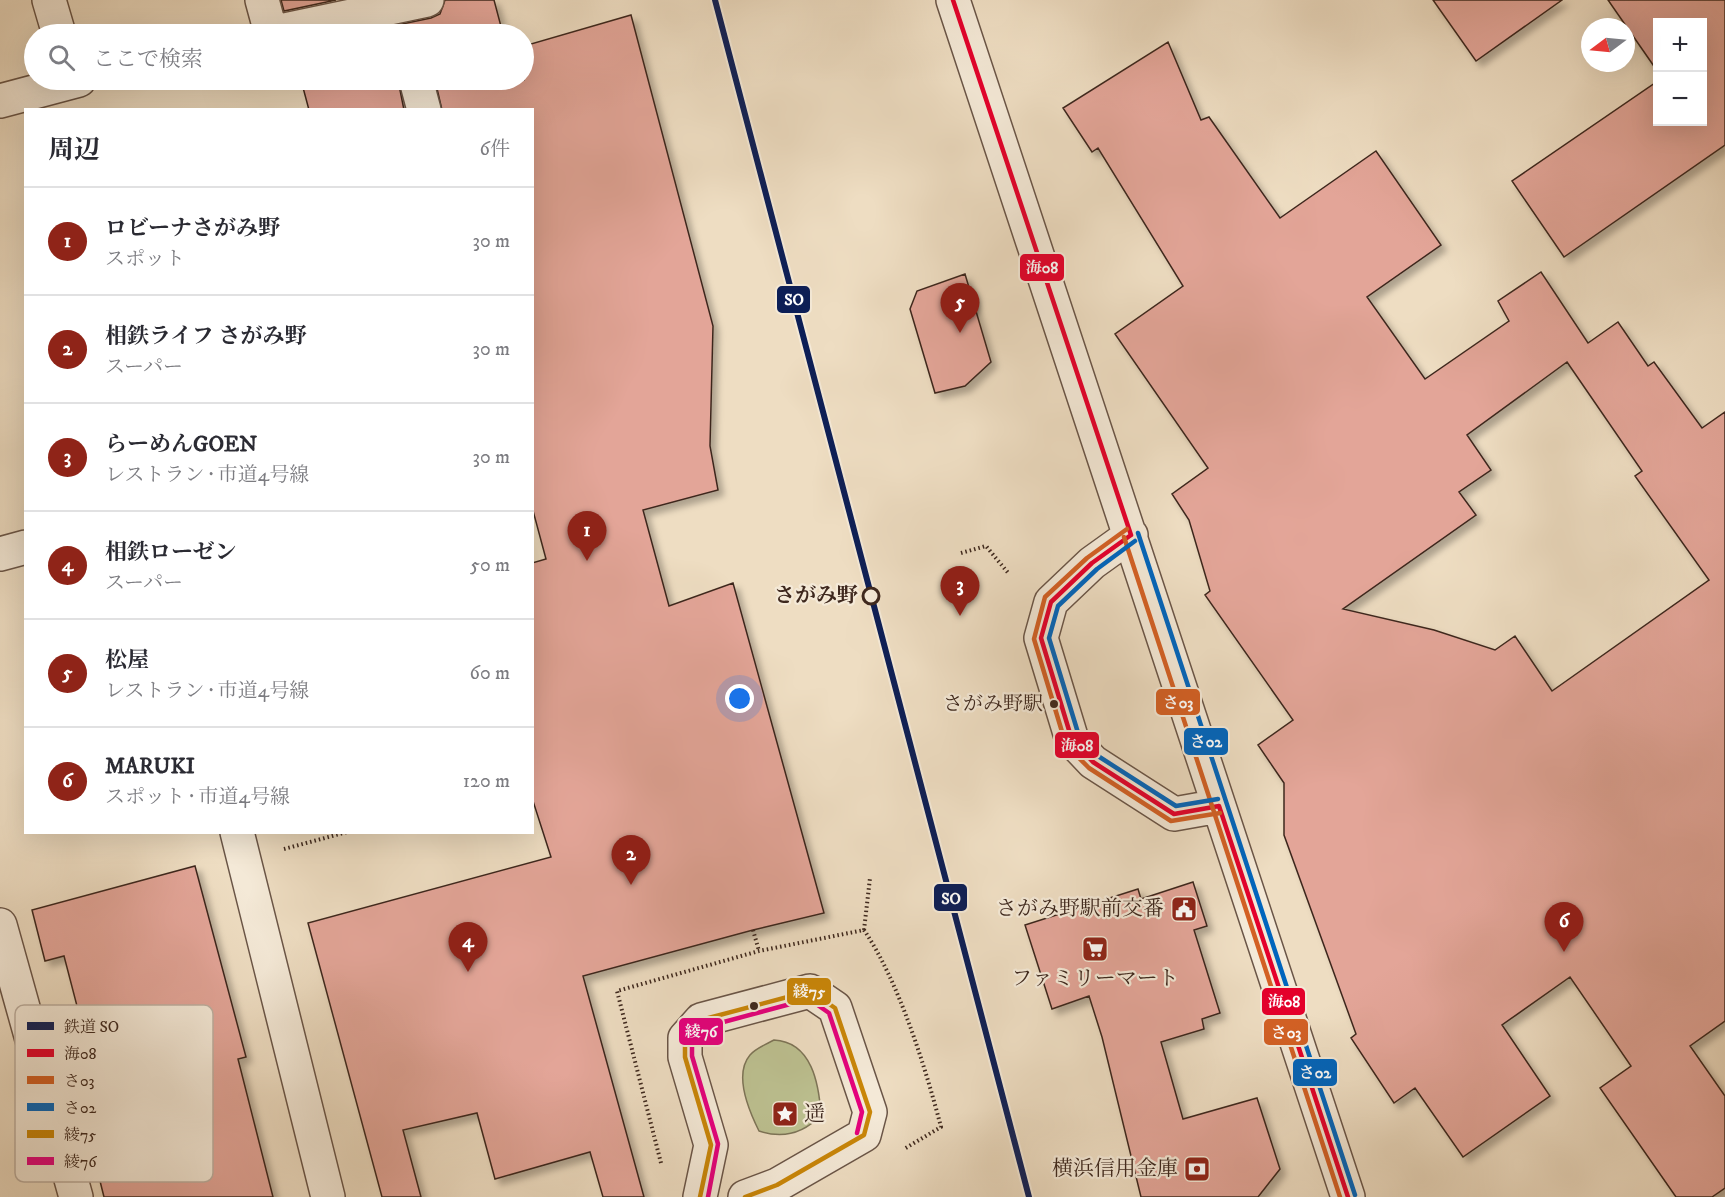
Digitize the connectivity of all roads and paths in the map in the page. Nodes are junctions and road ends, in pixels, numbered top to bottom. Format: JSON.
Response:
{"nodes":[{"id":1,"x":49,"y":0,"type":"edge"},
{"id":2,"x":262,"y":0,"type":"edge"},
{"id":3,"x":953,"y":0,"type":"edge"},
{"id":4,"x":410,"y":14,"type":"edge"},
{"id":5,"x":56,"y":24,"type":"edge"},
{"id":6,"x":266,"y":24,"type":"edge"},
{"id":7,"x":339,"y":24,"type":"edge"},
{"id":8,"x":58,"y":90,"type":"edge"},
{"id":9,"x":419,"y":90,"type":"edge"},
{"id":10,"x":41,"y":100,"type":"edge"},
{"id":11,"x":0,"y":101,"type":"edge"},
{"id":12,"x":423,"y":108,"type":"edge"},
{"id":13,"x":1131,"y":535,"type":"junction"},
{"id":14,"x":24,"y":547,"type":"edge"},
{"id":15,"x":0,"y":554,"type":"edge"},
{"id":16,"x":961,"y":554,"type":"dead end"},
{"id":17,"x":1009,"y":574,"type":"dead end"},
{"id":18,"x":1219,"y":806,"type":"junction"},
{"id":19,"x":237,"y":834,"type":"edge"},
{"id":20,"x":340,"y":834,"type":"edge"},
{"id":21,"x":280,"y":850,"type":"dead end"},
{"id":22,"x":870,"y":878,"type":"dead end"},
{"id":23,"x":0,"y":925,"type":"edge"},
{"id":24,"x":753,"y":930,"type":"dead end"},
{"id":25,"x":864,"y":930,"type":"junction"},
{"id":26,"x":759,"y":951,"type":"junction"},
{"id":27,"x":22,"y":1005,"type":"edge"},
{"id":28,"x":895,"y":1154,"type":"dead end"},
{"id":29,"x":663,"y":1170,"type":"dead end"},
{"id":30,"x":72,"y":1182,"type":"edge"},
{"id":31,"x":76,"y":1197,"type":"edge"},
{"id":32,"x":328,"y":1197,"type":"edge"},
{"id":33,"x":700,"y":1197,"type":"edge"},
{"id":34,"x":745,"y":1197,"type":"edge"},
{"id":35,"x":1348,"y":1197,"type":"edge"}],
"edges":[{"from":1,"to":5,"type":"street"},
{"from":2,"to":6,"type":"street"},
{"from":3,"to":13,"type":"street"},
{"from":4,"to":7,"type":"street"},
{"from":8,"to":10,"type":"street"},
{"from":9,"to":12,"type":"street"},
{"from":10,"to":11,"type":"street"},
{"from":13,"to":18,"type":"street"},
{"from":13,"to":18,"type":"street"},
{"from":14,"to":15,"type":"street"},
{"from":16,"to":17,"type":"path"},
{"from":18,"to":35,"type":"street"},
{"from":19,"to":32,"type":"street"},
{"from":20,"to":21,"type":"path"},
{"from":22,"to":25,"type":"path"},
{"from":23,"to":27,"type":"street"},
{"from":24,"to":26,"type":"path"},
{"from":25,"to":26,"type":"path"},
{"from":25,"to":28,"type":"path"},
{"from":26,"to":29,"type":"path"},
{"from":30,"to":31,"type":"street"},
{"from":33,"to":34,"type":"street"}]}
